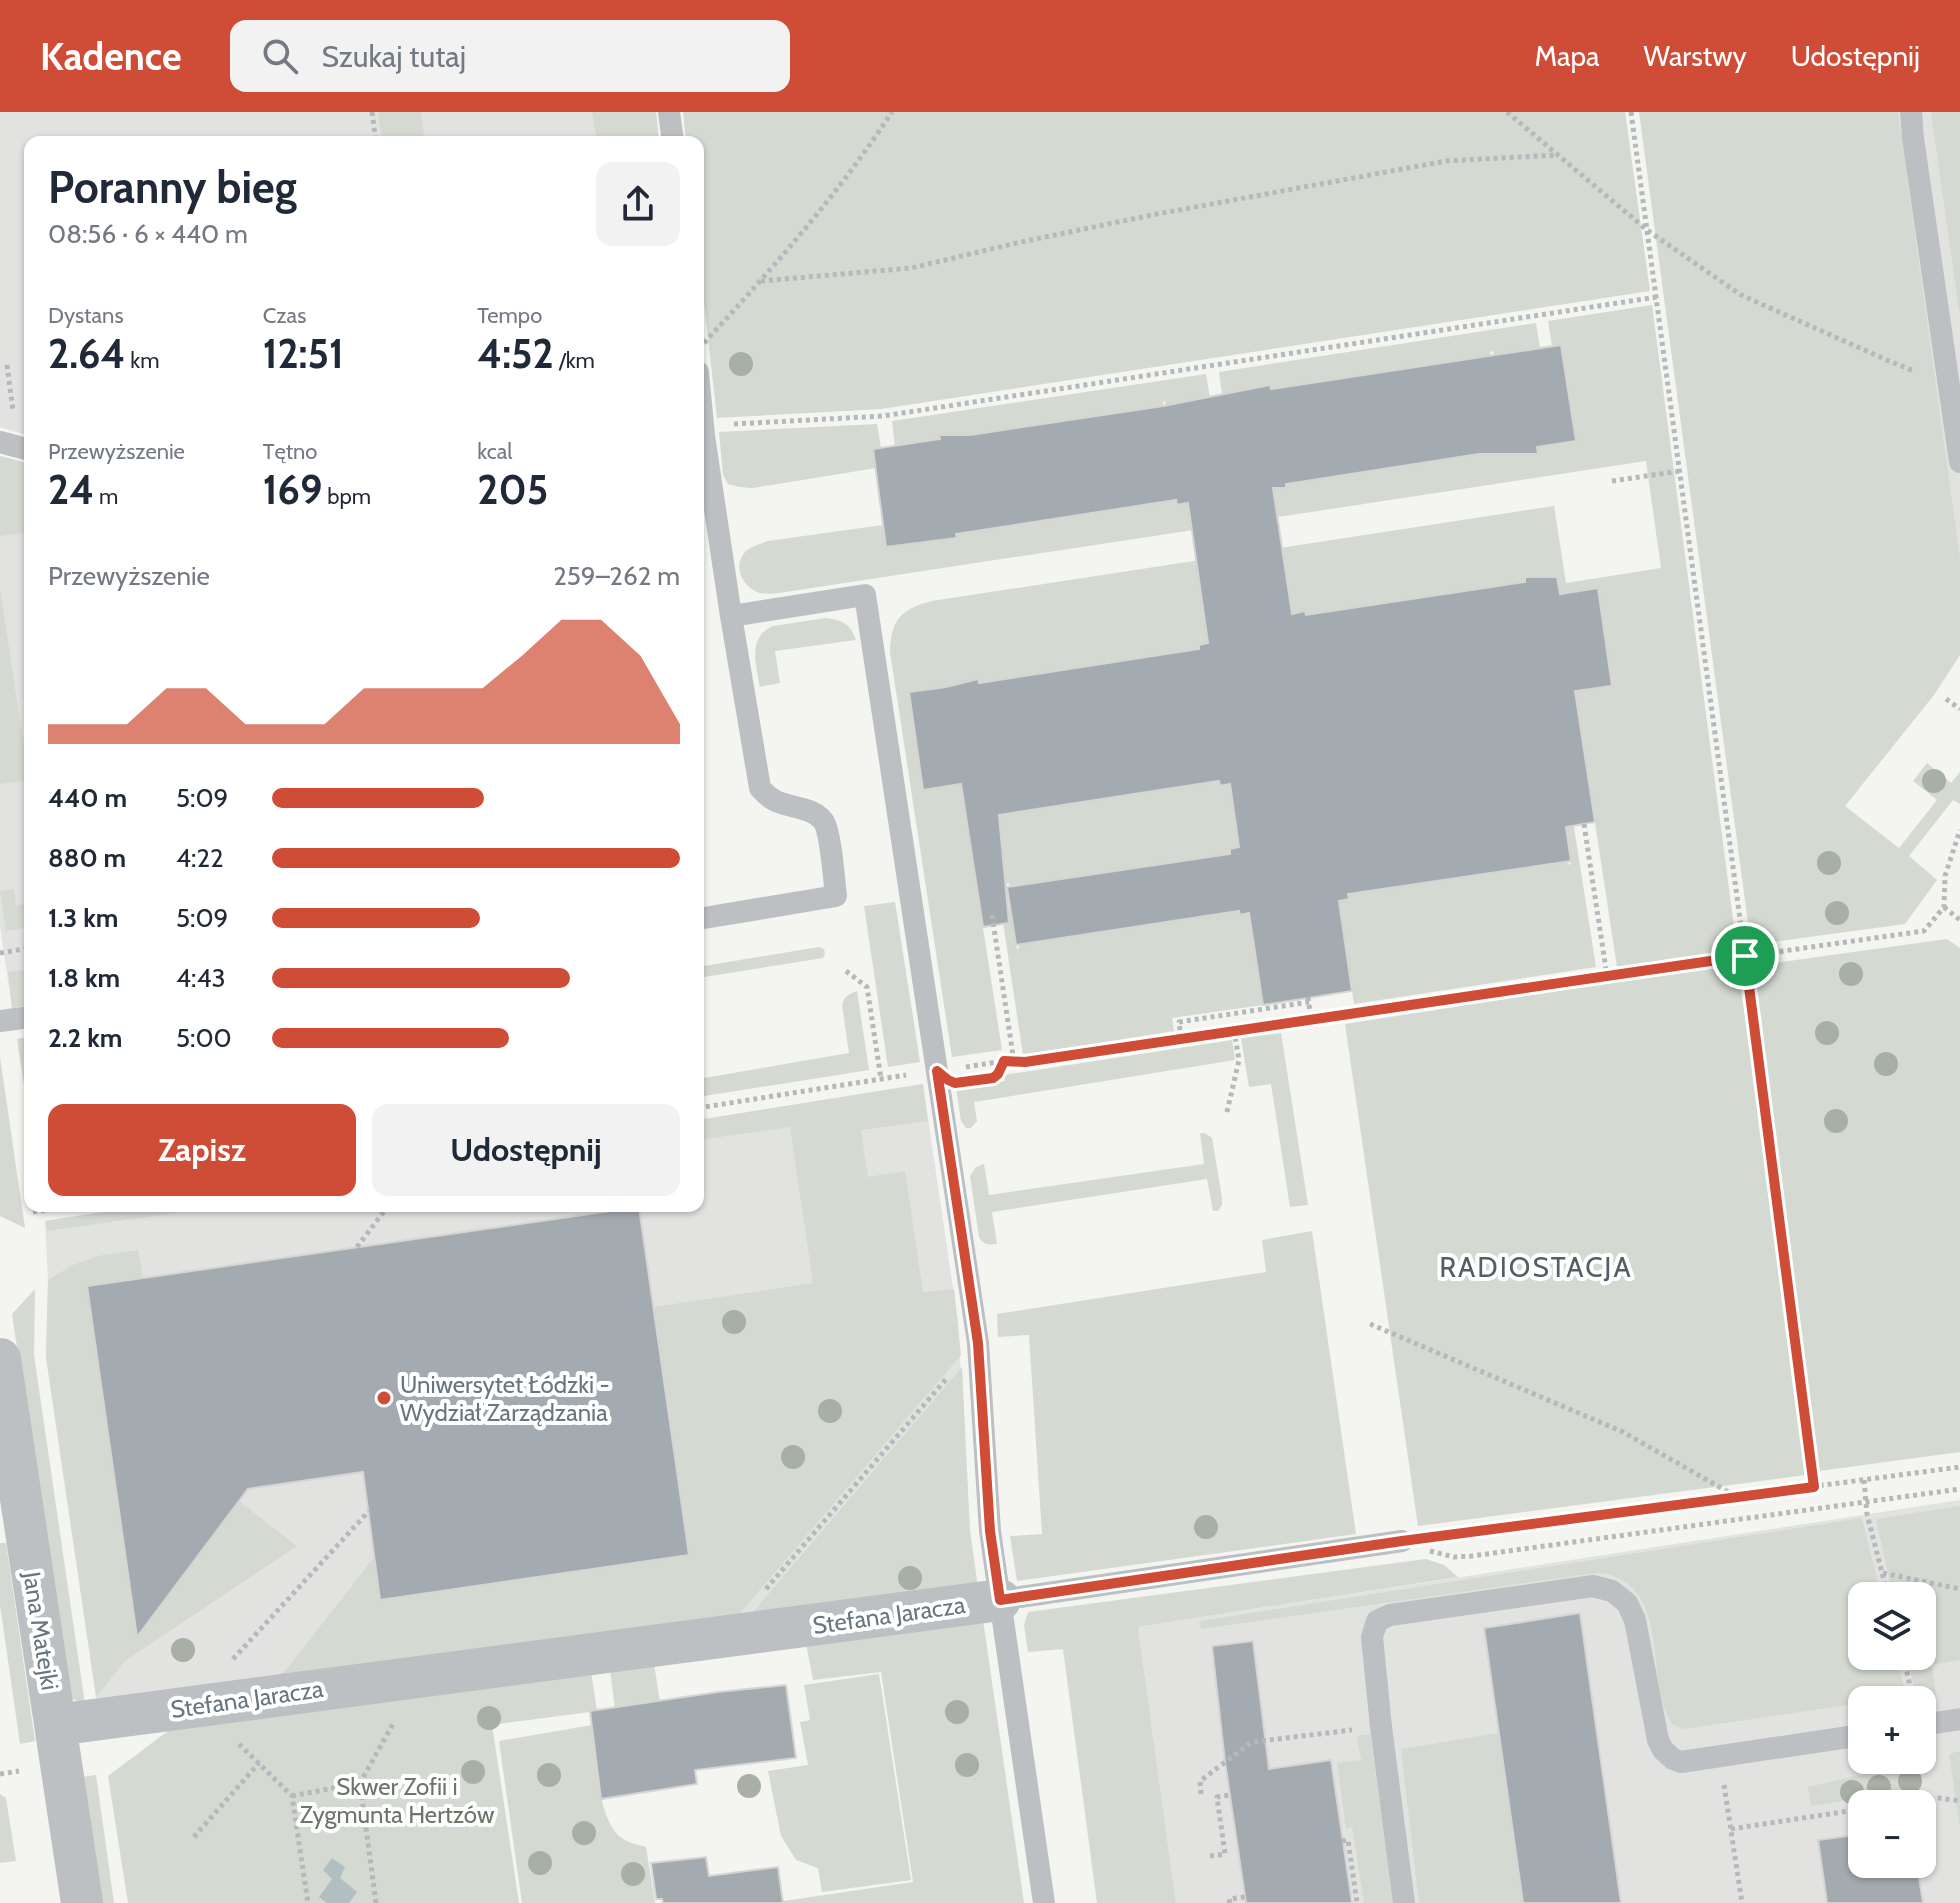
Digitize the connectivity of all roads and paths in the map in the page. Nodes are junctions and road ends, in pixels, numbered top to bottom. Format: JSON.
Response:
{"nodes":[{"id":1,"x":372,"y":112,"type":"edge"},
{"id":2,"x":669,"y":112,"type":"edge"},
{"id":3,"x":892,"y":112,"type":"edge"},
{"id":4,"x":1507,"y":112,"type":"edge"},
{"id":5,"x":1631,"y":112,"type":"edge"},
{"id":6,"x":1911,"y":112,"type":"edge"},
{"id":7,"x":375,"y":136,"type":"edge"},
{"id":8,"x":672,"y":136,"type":"edge"},
{"id":9,"x":1557,"y":155,"type":"junction"},
{"id":10,"x":1647,"y":230,"type":"junction"},
{"id":11,"x":761,"y":281,"type":"junction"},
{"id":12,"x":1657,"y":297,"type":"junction"},
{"id":13,"x":704,"y":343,"type":"edge"},
{"id":14,"x":7,"y":365,"type":"dead end"},
{"id":15,"x":1949,"y":384,"type":"junction"},
{"id":16,"x":12,"y":404,"type":"dead end"},
{"id":17,"x":704,"y":420,"type":"edge"},
{"id":18,"x":0,"y":442,"type":"edge"},
{"id":19,"x":704,"y":444,"type":"edge"},
{"id":20,"x":24,"y":448,"type":"edge"},
{"id":21,"x":1960,"y":462,"type":"edge"},
{"id":22,"x":1680,"y":471,"type":"junction"},
{"id":23,"x":1612,"y":481,"type":"dead end"},
{"id":24,"x":731,"y":616,"type":"junction"},
{"id":25,"x":1946,"y":699,"type":"dead end"},
{"id":26,"x":1960,"y":709,"type":"edge"},
{"id":27,"x":1584,"y":824,"type":"dead end"},
{"id":28,"x":1960,"y":830,"type":"edge"},
{"id":29,"x":1944,"y":907,"type":"junction"},
{"id":30,"x":992,"y":915,"type":"dead end"},
{"id":31,"x":704,"y":918,"type":"edge"},
{"id":32,"x":1960,"y":920,"type":"edge"},
{"id":33,"x":24,"y":949,"type":"edge"},
{"id":34,"x":0,"y":953,"type":"edge"},
{"id":35,"x":1745,"y":956,"type":"junction"},
{"id":36,"x":846,"y":971,"type":"dead end"},
{"id":37,"x":1607,"y":976,"type":"junction"},
{"id":38,"x":24,"y":1018,"type":"edge"},
{"id":39,"x":1311,"y":1019,"type":"junction"},
{"id":40,"x":0,"y":1021,"type":"edge"},
{"id":41,"x":1234,"y":1030,"type":"junction"},
{"id":42,"x":1181,"y":1038,"type":"junction"},
{"id":43,"x":1014,"y":1062,"type":"junction"},
{"id":44,"x":937,"y":1071,"type":"junction"},
{"id":45,"x":881,"y":1079,"type":"junction"},
{"id":46,"x":704,"y":1107,"type":"edge"},
{"id":47,"x":1227,"y":1112,"type":"dead end"},
{"id":48,"x":383,"y":1212,"type":"edge"},
{"id":49,"x":357,"y":1247,"type":"dead end"},
{"id":50,"x":1370,"y":1324,"type":"dead end"},
{"id":51,"x":978,"y":1343,"type":"junction"},
{"id":52,"x":0,"y":1359,"type":"edge"},
{"id":53,"x":1960,"y":1467,"type":"edge"},
{"id":54,"x":1864,"y":1480,"type":"junction"},
{"id":55,"x":1814,"y":1487,"type":"junction"},
{"id":56,"x":1960,"y":1489,"type":"edge"},
{"id":57,"x":1738,"y":1498,"type":"junction"},
{"id":58,"x":1866,"y":1502,"type":"junction"},
{"id":59,"x":369,"y":1511,"type":"dead end"},
{"id":60,"x":1402,"y":1541,"type":"junction"},
{"id":61,"x":1883,"y":1573,"type":"junction"},
{"id":62,"x":1885,"y":1582,"type":"edge"},
{"id":63,"x":1960,"y":1589,"type":"edge"},
{"id":64,"x":1000,"y":1600,"type":"junction"},
{"id":65,"x":726,"y":1635,"type":"junction"},
{"id":66,"x":418,"y":1677,"type":"junction"},
{"id":67,"x":195,"y":1706,"type":"junction"},
{"id":68,"x":1960,"y":1719,"type":"edge"},
{"id":69,"x":1936,"y":1723,"type":"edge"},
{"id":70,"x":56,"y":1725,"type":"junction"},
{"id":71,"x":1381,"y":1727,"type":"junction"},
{"id":72,"x":1848,"y":1737,"type":"edge"},
{"id":73,"x":1720,"y":1756,"type":"junction"},
{"id":74,"x":259,"y":1763,"type":"junction"},
{"id":75,"x":360,"y":1783,"type":"junction"},
{"id":76,"x":1201,"y":1794,"type":"dead end"},
{"id":77,"x":1230,"y":1795,"type":"dead end"},
{"id":78,"x":292,"y":1796,"type":"junction"},
{"id":79,"x":1936,"y":1798,"type":"edge"},
{"id":80,"x":1960,"y":1801,"type":"edge"},
{"id":81,"x":1848,"y":1811,"type":"edge"},
{"id":82,"x":1731,"y":1829,"type":"junction"},
{"id":83,"x":194,"y":1837,"type":"dead end"},
{"id":84,"x":1342,"y":1841,"type":"dead end"},
{"id":85,"x":1210,"y":1856,"type":"dead end"},
{"id":86,"x":1245,"y":1897,"type":"dead end"},
{"id":87,"x":82,"y":1903,"type":"edge"},
{"id":88,"x":308,"y":1903,"type":"edge"},
{"id":89,"x":376,"y":1903,"type":"edge"},
{"id":90,"x":1044,"y":1903,"type":"edge"},
{"id":91,"x":1230,"y":1903,"type":"edge"},
{"id":92,"x":1357,"y":1903,"type":"edge"},
{"id":93,"x":1404,"y":1903,"type":"edge"},
{"id":94,"x":1742,"y":1903,"type":"edge"}],
"edges":[{"from":1,"to":7,"type":"path"},
{"from":2,"to":8,"type":"lane"},
{"from":3,"to":11,"type":"path"},
{"from":4,"to":9,"type":"path"},
{"from":5,"to":10,"type":"path"},
{"from":6,"to":15,"type":"lane"},
{"from":9,"to":10,"type":"path"},
{"from":9,"to":11,"type":"path"},
{"from":10,"to":12,"type":"path"},
{"from":10,"to":15,"type":"path"},
{"from":11,"to":13,"type":"path"},
{"from":12,"to":17,"type":"path"},
{"from":12,"to":22,"type":"path"},
{"from":14,"to":16,"type":"path"},
{"from":15,"to":21,"type":"lane"},
{"from":18,"to":20,"type":"lane"},
{"from":19,"to":24,"type":"lane"},
{"from":22,"to":23,"type":"path"},
{"from":22,"to":35,"type":"path"},
{"from":24,"to":31,"type":"lane"},
{"from":24,"to":44,"type":"lane"},
{"from":25,"to":26,"type":"path"},
{"from":27,"to":37,"type":"path"},
{"from":28,"to":29,"type":"path"},
{"from":29,"to":32,"type":"path"},
{"from":29,"to":35,"type":"path"},
{"from":30,"to":43,"type":"path"},
{"from":33,"to":34,"type":"path"},
{"from":35,"to":37,"type":"path"},
{"from":35,"to":55,"type":"path"},
{"from":36,"to":45,"type":"path"},
{"from":37,"to":39,"type":"path"},
{"from":38,"to":40,"type":"lane"},
{"from":39,"to":41,"type":"path"},
{"from":39,"to":42,"type":"path"},
{"from":41,"to":42,"type":"path"},
{"from":41,"to":47,"type":"path"},
{"from":42,"to":43,"type":"path"},
{"from":43,"to":44,"type":"path"},
{"from":44,"to":45,"type":"path"},
{"from":44,"to":51,"type":"lane"},
{"from":45,"to":46,"type":"path"},
{"from":48,"to":49,"type":"path"},
{"from":50,"to":57,"type":"path"},
{"from":51,"to":64,"type":"lane"},
{"from":51,"to":65,"type":"path"},
{"from":52,"to":70,"type":"street","name":"Jana Matejki"},
{"from":53,"to":54,"type":"path"},
{"from":54,"to":55,"type":"path"},
{"from":54,"to":58,"type":"path"},
{"from":55,"to":57,"type":"path"},
{"from":56,"to":58,"type":"path"},
{"from":57,"to":60,"type":"path"},
{"from":58,"to":60,"type":"path"},
{"from":58,"to":61,"type":"path"},
{"from":59,"to":67,"type":"path"},
{"from":60,"to":64,"type":"lane","name":"Stefana Jaracza"},
{"from":61,"to":62,"type":"path"},
{"from":61,"to":63,"type":"path"},
{"from":64,"to":65,"type":"street","name":"Stefana Jaracza"},
{"from":64,"to":90,"type":"lane"},
{"from":65,"to":66,"type":"street","name":"Stefana Jaracza"},
{"from":66,"to":67,"type":"street","name":"Stefana Jaracza"},
{"from":66,"to":75,"type":"path"},
{"from":67,"to":70,"type":"street","name":"Stefana Jaracza"},
{"from":67,"to":74,"type":"path"},
{"from":68,"to":69,"type":"lane"},
{"from":70,"to":87,"type":"street","name":"Jana Matejki"},
{"from":71,"to":73,"type":"lane"},
{"from":71,"to":76,"type":"path"},
{"from":71,"to":93,"type":"lane"},
{"from":72,"to":73,"type":"lane"},
{"from":73,"to":82,"type":"path"},
{"from":74,"to":78,"type":"path"},
{"from":74,"to":83,"type":"path"},
{"from":75,"to":78,"type":"path"},
{"from":75,"to":89,"type":"path"},
{"from":77,"to":85,"type":"path"},
{"from":78,"to":88,"type":"path"},
{"from":79,"to":80,"type":"path"},
{"from":81,"to":82,"type":"path"},
{"from":82,"to":94,"type":"path"},
{"from":84,"to":92,"type":"path"},
{"from":86,"to":91,"type":"path"}]}
